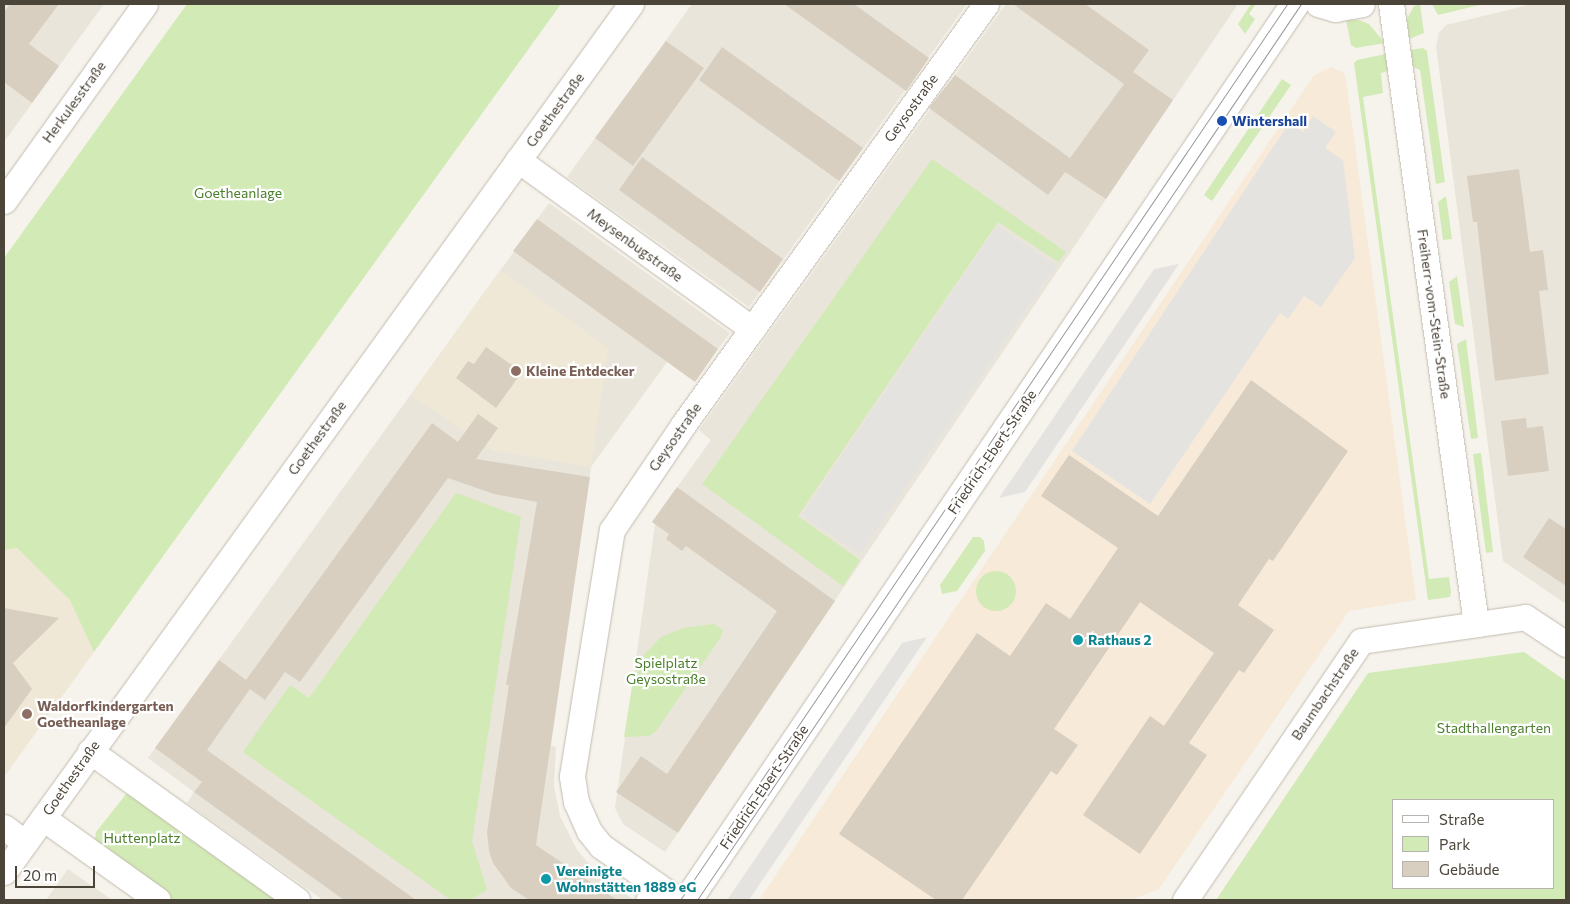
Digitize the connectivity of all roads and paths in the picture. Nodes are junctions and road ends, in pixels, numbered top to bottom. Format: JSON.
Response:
{"nodes":[{"id":1,"x":145,"y":4,"type":"edge"},
{"id":2,"x":631,"y":4,"type":"edge"},
{"id":3,"x":986,"y":4,"type":"edge"},
{"id":4,"x":1295,"y":4,"type":"edge"},
{"id":5,"x":1318,"y":4,"type":"edge"},
{"id":6,"x":1362,"y":4,"type":"edge"},
{"id":7,"x":1391,"y":4,"type":"edge"},
{"id":8,"x":518,"y":160,"type":"junction"},
{"id":9,"x":4,"y":201,"type":"edge"},
{"id":10,"x":752,"y":329,"type":"junction"},
{"id":11,"x":1476,"y":624,"type":"junction"},
{"id":12,"x":1566,"y":644,"type":"edge"},
{"id":13,"x":90,"y":751,"type":"junction"},
{"id":14,"x":43,"y":818,"type":"junction"},
{"id":15,"x":4,"y":827,"type":"edge"},
{"id":16,"x":25,"y":843,"type":"junction"},
{"id":17,"x":4,"y":872,"type":"edge"},
{"id":18,"x":158,"y":900,"type":"edge"},
{"id":19,"x":297,"y":900,"type":"edge"},
{"id":20,"x":678,"y":900,"type":"edge"},
{"id":21,"x":688,"y":900,"type":"edge"},
{"id":22,"x":1185,"y":900,"type":"edge"}],
"edges":[{"from":1,"to":9,"type":"street","name":"Herkulesstraße"},
{"from":2,"to":8,"type":"street","name":"Goethestraße"},
{"from":3,"to":10,"type":"street","name":"Geysostraße"},
{"from":4,"to":21,"type":"street","name":"Friedrich-Ebert-Straße"},
{"from":5,"to":6,"type":"street"},
{"from":7,"to":11,"type":"street","name":"Freiherr-vom-Stein-Straße"},
{"from":8,"to":10,"type":"street","name":"Meysenbugstraße"},
{"from":8,"to":13,"type":"street","name":"Goethestraße"},
{"from":10,"to":20,"type":"street","name":"Geysostraße"},
{"from":11,"to":12,"type":"street","name":"Baumbachstraße"},
{"from":11,"to":22,"type":"street","name":"Baumbachstraße"},
{"from":13,"to":14,"type":"street","name":"Goethestraße"},
{"from":13,"to":19,"type":"street"},
{"from":14,"to":16,"type":"street","name":"Goethestraße"},
{"from":14,"to":18,"type":"street"},
{"from":15,"to":16,"type":"street"},
{"from":16,"to":17,"type":"street","name":"Goethestraße"}]}
